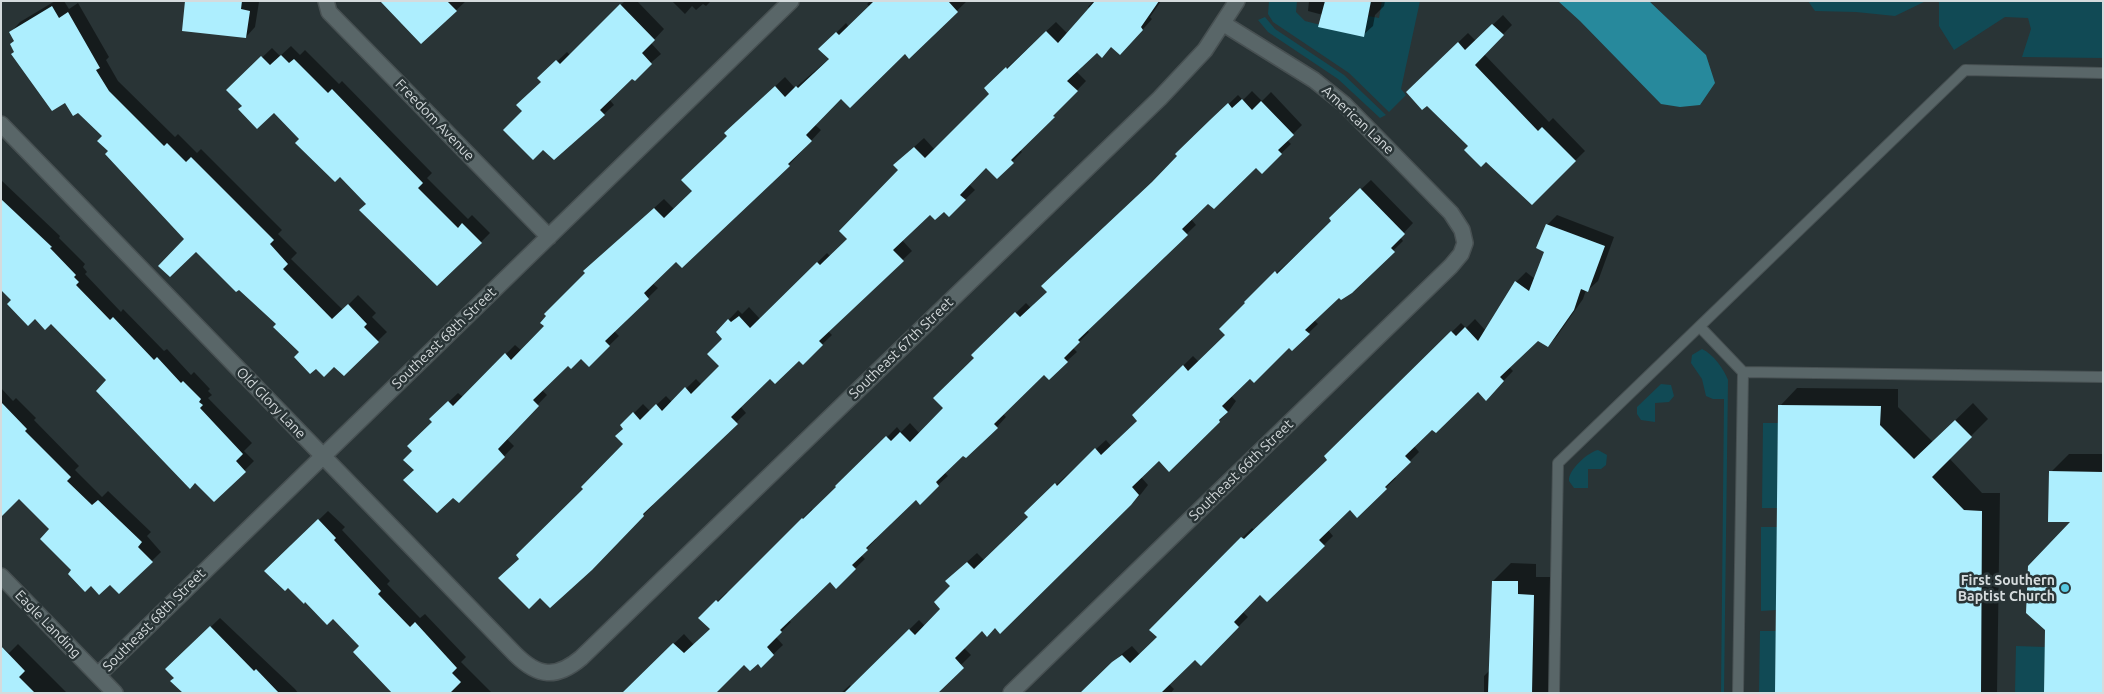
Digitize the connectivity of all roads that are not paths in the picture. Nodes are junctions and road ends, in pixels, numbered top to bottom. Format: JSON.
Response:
{"nodes":[{"id":1,"x":326,"y":1,"type":"edge"},
{"id":2,"x":791,"y":1,"type":"edge"},
{"id":3,"x":1237,"y":1,"type":"edge"},
{"id":4,"x":1224,"y":24,"type":"junction"},
{"id":5,"x":2103,"y":73,"type":"edge"},
{"id":6,"x":1,"y":124,"type":"edge"},
{"id":7,"x":548,"y":236,"type":"junction"},
{"id":8,"x":1465,"y":243,"type":"joint"},
{"id":9,"x":1700,"y":327,"type":"junction"},
{"id":10,"x":1743,"y":372,"type":"junction"},
{"id":11,"x":2103,"y":377,"type":"edge"},
{"id":12,"x":322,"y":455,"type":"junction"},
{"id":13,"x":1,"y":576,"type":"edge"},
{"id":14,"x":546,"y":673,"type":"joint"},
{"id":15,"x":98,"y":675,"type":"junction"},
{"id":16,"x":115,"y":693,"type":"edge"},
{"id":17,"x":1011,"y":693,"type":"edge"},
{"id":18,"x":1554,"y":693,"type":"edge"},
{"id":19,"x":1738,"y":693,"type":"edge"}],
"edges":[{"from":1,"to":7,"type":"street","name":"Freedom Avenue"},
{"from":2,"to":7,"type":"street","name":"Southeast 68th Street"},
{"from":3,"to":4,"type":"street","name":"Southeast 67th Street"},
{"from":4,"to":8,"type":"street","name":"American Lane"},
{"from":4,"to":14,"type":"street","name":"Southeast 67th Street"},
{"from":5,"to":9,"type":"lane"},
{"from":6,"to":12,"type":"street","name":"Old Glory Lane"},
{"from":7,"to":12,"type":"street","name":"Southeast 68th Street"},
{"from":8,"to":17,"type":"street","name":"Southeast 66th Street"},
{"from":9,"to":10,"type":"lane"},
{"from":9,"to":18,"type":"lane"},
{"from":10,"to":11,"type":"lane"},
{"from":10,"to":19,"type":"lane"},
{"from":12,"to":14,"type":"street","name":"Old Glory Lane"},
{"from":12,"to":15,"type":"street","name":"Southeast 68th Street"},
{"from":13,"to":15,"type":"street","name":"Eagle Landing"},
{"from":15,"to":16,"type":"street","name":"Eagle Landing"}]}
